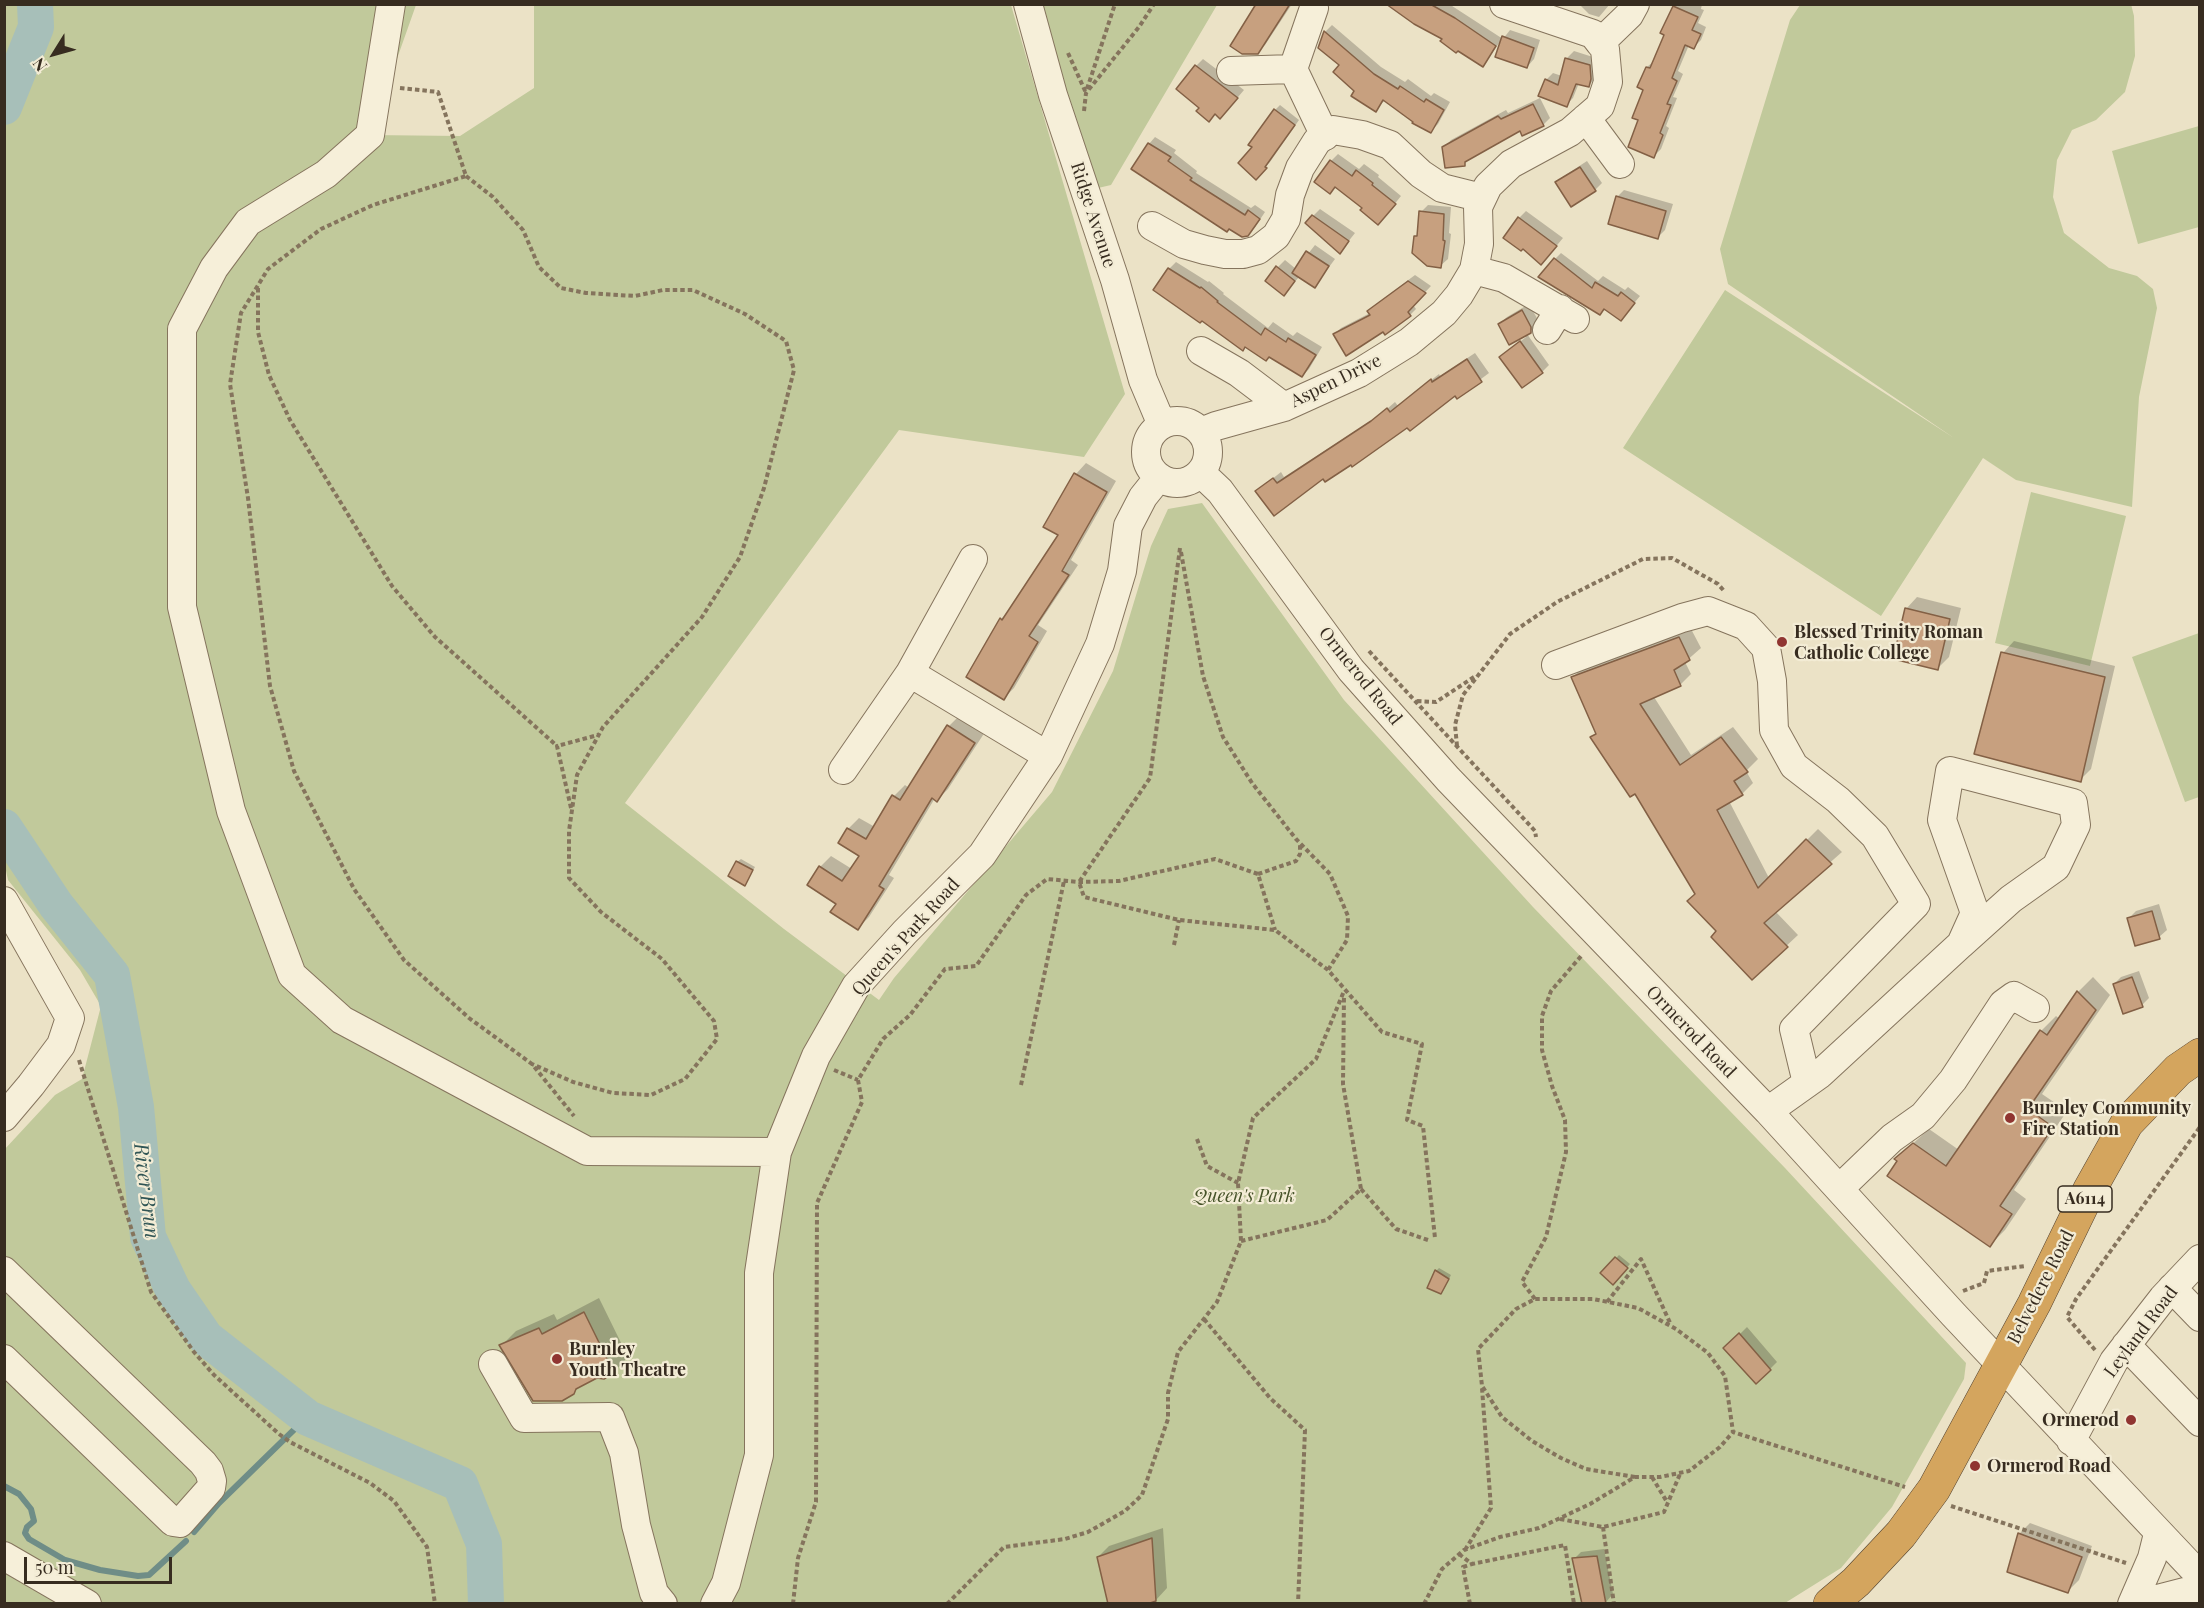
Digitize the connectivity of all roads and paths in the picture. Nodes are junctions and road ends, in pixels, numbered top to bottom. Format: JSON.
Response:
{"nodes":[{"id":1,"x":390,"y":4,"type":"edge"},
{"id":2,"x":1028,"y":4,"type":"edge"},
{"id":3,"x":1115,"y":4,"type":"edge"},
{"id":4,"x":1154,"y":4,"type":"edge"},
{"id":5,"x":1504,"y":4,"type":"edge"},
{"id":6,"x":1635,"y":4,"type":"edge"},
{"id":7,"x":1314,"y":8,"type":"dead end"},
{"id":8,"x":1600,"y":43,"type":"junction"},
{"id":9,"x":1293,"y":69,"type":"junction"},
{"id":10,"x":1231,"y":71,"type":"dead end"},
{"id":11,"x":378,"y":86,"type":"junction"},
{"id":12,"x":1086,"y":93,"type":"junction"},
{"id":13,"x":1083,"y":114,"type":"dead end"},
{"id":14,"x":1586,"y":118,"type":"junction"},
{"id":15,"x":1325,"y":136,"type":"junction"},
{"id":16,"x":1620,"y":164,"type":"dead end"},
{"id":17,"x":466,"y":176,"type":"junction"},
{"id":18,"x":1482,"y":198,"type":"junction"},
{"id":19,"x":1159,"y":238,"type":"dead end"},
{"id":20,"x":1474,"y":270,"type":"junction"},
{"id":21,"x":258,"y":285,"type":"junction"},
{"id":22,"x":1560,"y":320,"type":"dead end"},
{"id":23,"x":1201,"y":351,"type":"dead end"},
{"id":24,"x":1284,"y":407,"type":"junction"},
{"id":25,"x":1162,"y":425,"type":"junction"},
{"id":26,"x":1202,"y":432,"type":"junction"},
{"id":27,"x":1201,"y":473,"type":"junction"},
{"id":28,"x":1159,"y":477,"type":"junction"},
{"id":29,"x":973,"y":559,"type":"dead end"},
{"id":30,"x":1746,"y":626,"type":"junction"},
{"id":31,"x":1556,"y":665,"type":"dead end"},
{"id":32,"x":910,"y":673,"type":"junction"},
{"id":33,"x":1477,"y":675,"type":"junction"},
{"id":34,"x":1417,"y":701,"type":"dead end"},
{"id":35,"x":599,"y":734,"type":"junction"},
{"id":36,"x":557,"y":746,"type":"junction"},
{"id":37,"x":1457,"y":748,"type":"dead end"},
{"id":38,"x":1048,"y":756,"type":"junction"},
{"id":39,"x":843,"y":770,"type":"dead end"},
{"id":40,"x":572,"y":812,"type":"junction"},
{"id":41,"x":1299,"y":842,"type":"junction"},
{"id":42,"x":1258,"y":874,"type":"junction"},
{"id":43,"x":1064,"y":880,"type":"junction"},
{"id":44,"x":1079,"y":882,"type":"junction"},
{"id":45,"x":4,"y":901,"type":"edge"},
{"id":46,"x":1179,"y":920,"type":"junction"},
{"id":47,"x":1275,"y":930,"type":"junction"},
{"id":48,"x":1961,"y":944,"type":"junction"},
{"id":49,"x":1174,"y":945,"type":"dead end"},
{"id":50,"x":1582,"y":955,"type":"dead end"},
{"id":51,"x":1328,"y":970,"type":"junction"},
{"id":52,"x":2035,"y":1008,"type":"dead end"},
{"id":53,"x":70,"y":1018,"type":"junction"},
{"id":54,"x":2199,"y":1054,"type":"edge"},
{"id":55,"x":532,"y":1064,"type":"junction"},
{"id":56,"x":1807,"y":1083,"type":"junction"},
{"id":57,"x":1021,"y":1086,"type":"dead end"},
{"id":58,"x":1768,"y":1111,"type":"junction"},
{"id":59,"x":4,"y":1117,"type":"edge"},
{"id":60,"x":575,"y":1117,"type":"dead end"},
{"id":61,"x":2199,"y":1127,"type":"edge"},
{"id":62,"x":1197,"y":1139,"type":"dead end"},
{"id":63,"x":777,"y":1152,"type":"junction"},
{"id":64,"x":1238,"y":1183,"type":"junction"},
{"id":65,"x":1840,"y":1188,"type":"junction"},
{"id":66,"x":1361,"y":1189,"type":"junction"},
{"id":67,"x":1435,"y":1238,"type":"dead end"},
{"id":68,"x":1428,"y":1239,"type":"dead end"},
{"id":69,"x":1241,"y":1241,"type":"junction"},
{"id":70,"x":2199,"y":1259,"type":"edge"},
{"id":71,"x":2054,"y":1262,"type":"junction"},
{"id":72,"x":7,"y":1278,"type":"edge"},
{"id":73,"x":2172,"y":1288,"type":"junction"},
{"id":74,"x":1535,"y":1299,"type":"junction"},
{"id":75,"x":1939,"y":1299,"type":"junction"},
{"id":76,"x":1607,"y":1302,"type":"junction"},
{"id":77,"x":2199,"y":1317,"type":"edge"},
{"id":78,"x":1204,"y":1319,"type":"junction"},
{"id":79,"x":1671,"y":1325,"type":"dead end"},
{"id":80,"x":2126,"y":1345,"type":"junction"},
{"id":81,"x":2099,"y":1354,"type":"dead end"},
{"id":82,"x":4,"y":1359,"type":"edge"},
{"id":83,"x":493,"y":1364,"type":"dead end"},
{"id":84,"x":2002,"y":1365,"type":"junction"},
{"id":85,"x":1482,"y":1386,"type":"junction"},
{"id":86,"x":2199,"y":1422,"type":"edge"},
{"id":87,"x":1733,"y":1432,"type":"junction"},
{"id":88,"x":2071,"y":1441,"type":"junction"},
{"id":89,"x":1680,"y":1473,"type":"junction"},
{"id":90,"x":1635,"y":1477,"type":"junction"},
{"id":91,"x":1652,"y":1477,"type":"junction"},
{"id":92,"x":1927,"y":1498,"type":"junction"},
{"id":93,"x":1668,"y":1503,"type":"junction"},
{"id":94,"x":1560,"y":1519,"type":"junction"},
{"id":95,"x":1603,"y":1527,"type":"junction"},
{"id":96,"x":2158,"y":1534,"type":"junction"},
{"id":97,"x":1464,"y":1550,"type":"junction"},
{"id":98,"x":1460,"y":1554,"type":"junction"},
{"id":99,"x":4,"y":1556,"type":"edge"},
{"id":100,"x":1472,"y":1564,"type":"junction"},
{"id":101,"x":2147,"y":1569,"type":"junction"},
{"id":102,"x":2199,"y":1576,"type":"edge"},
{"id":103,"x":2199,"y":1588,"type":"edge"},
{"id":104,"x":87,"y":1604,"type":"edge"},
{"id":105,"x":435,"y":1604,"type":"edge"},
{"id":106,"x":663,"y":1604,"type":"edge"},
{"id":107,"x":715,"y":1604,"type":"edge"},
{"id":108,"x":793,"y":1604,"type":"edge"},
{"id":109,"x":946,"y":1604,"type":"edge"},
{"id":110,"x":1298,"y":1604,"type":"edge"},
{"id":111,"x":1424,"y":1604,"type":"edge"},
{"id":112,"x":1470,"y":1604,"type":"edge"},
{"id":113,"x":1574,"y":1604,"type":"edge"},
{"id":114,"x":1614,"y":1604,"type":"edge"},
{"id":115,"x":1830,"y":1604,"type":"edge"},
{"id":116,"x":2132,"y":1604,"type":"edge"},
{"id":117,"x":2138,"y":1604,"type":"edge"}],
"edges":[{"from":1,"to":11,"type":"street"},
{"from":2,"to":25,"type":"street","name":"Ridge Avenue"},
{"from":3,"to":12,"type":"path"},
{"from":4,"to":12,"type":"path"},
{"from":5,"to":8,"type":"street"},
{"from":6,"to":8,"type":"street"},
{"from":7,"to":9,"type":"street"},
{"from":8,"to":14,"type":"street"},
{"from":9,"to":10,"type":"street"},
{"from":9,"to":15,"type":"street"},
{"from":11,"to":17,"type":"path"},
{"from":11,"to":63,"type":"street"},
{"from":12,"to":13,"type":"path"},
{"from":14,"to":16,"type":"street"},
{"from":14,"to":18,"type":"street"},
{"from":15,"to":18,"type":"street"},
{"from":15,"to":19,"type":"street"},
{"from":17,"to":21,"type":"path"},
{"from":17,"to":35,"type":"path"},
{"from":18,"to":20,"type":"street","name":"Aspen Drive"},
{"from":20,"to":22,"type":"street"},
{"from":20,"to":24,"type":"street","name":"Aspen Drive"},
{"from":21,"to":36,"type":"path"},
{"from":21,"to":55,"type":"path"},
{"from":23,"to":24,"type":"street"},
{"from":24,"to":26,"type":"street","name":"Aspen Drive"},
{"from":25,"to":26,"type":"street"},
{"from":25,"to":28,"type":"street"},
{"from":26,"to":27,"type":"street"},
{"from":27,"to":28,"type":"street"},
{"from":27,"to":58,"type":"street","name":"Ormerod Road"},
{"from":28,"to":38,"type":"street","name":"Queen's Park Road"},
{"from":29,"to":32,"type":"street"},
{"from":30,"to":31,"type":"street"},
{"from":30,"to":33,"type":"path"},
{"from":30,"to":56,"type":"street"},
{"from":32,"to":38,"type":"street"},
{"from":32,"to":39,"type":"street"},
{"from":33,"to":34,"type":"path"},
{"from":33,"to":37,"type":"path"},
{"from":35,"to":36,"type":"path"},
{"from":35,"to":40,"type":"path"},
{"from":36,"to":40,"type":"path"},
{"from":38,"to":63,"type":"street","name":"Queen's Park Road"},
{"from":40,"to":55,"type":"path"},
{"from":41,"to":42,"type":"path"},
{"from":41,"to":44,"type":"path"},
{"from":41,"to":51,"type":"path"},
{"from":42,"to":44,"type":"path"},
{"from":42,"to":47,"type":"path"},
{"from":43,"to":44,"type":"path"},
{"from":43,"to":57,"type":"path"},
{"from":43,"to":108,"type":"path"},
{"from":44,"to":46,"type":"path"},
{"from":45,"to":53,"type":"street"},
{"from":46,"to":47,"type":"path"},
{"from":46,"to":49,"type":"path"},
{"from":47,"to":51,"type":"path"},
{"from":48,"to":48,"type":"street"},
{"from":48,"to":56,"type":"street"},
{"from":50,"to":74,"type":"path"},
{"from":51,"to":67,"type":"path"},
{"from":52,"to":65,"type":"street"},
{"from":53,"to":59,"type":"street"},
{"from":53,"to":105,"type":"path"},
{"from":54,"to":71,"type":"highway","name":"Belvedere Road","number":"A6114"},
{"from":55,"to":60,"type":"path"},
{"from":56,"to":58,"type":"street"},
{"from":58,"to":65,"type":"street","name":"Ormerod Road"},
{"from":61,"to":81,"type":"path"},
{"from":62,"to":64,"type":"path"},
{"from":63,"to":107,"type":"street","name":"Queen's Park Road"},
{"from":64,"to":66,"type":"path"},
{"from":64,"to":69,"type":"path"},
{"from":65,"to":75,"type":"street","name":"Ormerod Road"},
{"from":66,"to":68,"type":"path"},
{"from":66,"to":69,"type":"path"},
{"from":69,"to":78,"type":"path"},
{"from":70,"to":73,"type":"street","name":"Leyland Road"},
{"from":71,"to":75,"type":"path"},
{"from":71,"to":84,"type":"highway","name":"Belvedere Road","number":"A6114"},
{"from":72,"to":82,"type":"street"},
{"from":73,"to":77,"type":"street"},
{"from":73,"to":80,"type":"street","name":"Leyland Road"},
{"from":74,"to":76,"type":"path"},
{"from":74,"to":85,"type":"path"},
{"from":75,"to":84,"type":"street","name":"Ormerod Road"},
{"from":76,"to":79,"type":"path"},
{"from":76,"to":87,"type":"path"},
{"from":78,"to":109,"type":"path"},
{"from":78,"to":110,"type":"path"},
{"from":80,"to":86,"type":"street"},
{"from":80,"to":88,"type":"street","name":"Leyland Road"},
{"from":83,"to":106,"type":"street"},
{"from":84,"to":88,"type":"street","name":"Ormerod Road"},
{"from":84,"to":92,"type":"highway","name":"Belvedere Road","number":"A6114"},
{"from":85,"to":90,"type":"path"},
{"from":85,"to":97,"type":"path"},
{"from":87,"to":89,"type":"path"},
{"from":87,"to":92,"type":"path"},
{"from":88,"to":96,"type":"street","name":"Ormerod Road"},
{"from":89,"to":91,"type":"path"},
{"from":89,"to":93,"type":"path"},
{"from":90,"to":91,"type":"path"},
{"from":90,"to":94,"type":"path"},
{"from":91,"to":93,"type":"path"},
{"from":92,"to":101,"type":"path"},
{"from":92,"to":115,"type":"highway","name":"Belvedere Road","number":"A6114"},
{"from":93,"to":95,"type":"path"},
{"from":94,"to":95,"type":"path"},
{"from":94,"to":97,"type":"path"},
{"from":95,"to":114,"type":"path"},
{"from":96,"to":101,"type":"street"},
{"from":96,"to":102,"type":"street","name":"Ormerod Road"},
{"from":97,"to":98,"type":"path"},
{"from":98,"to":100,"type":"path"},
{"from":98,"to":111,"type":"path"},
{"from":99,"to":104,"type":"street"},
{"from":100,"to":112,"type":"path"},
{"from":100,"to":113,"type":"path"},
{"from":101,"to":116,"type":"street"},
{"from":103,"to":117,"type":"street"}]}
